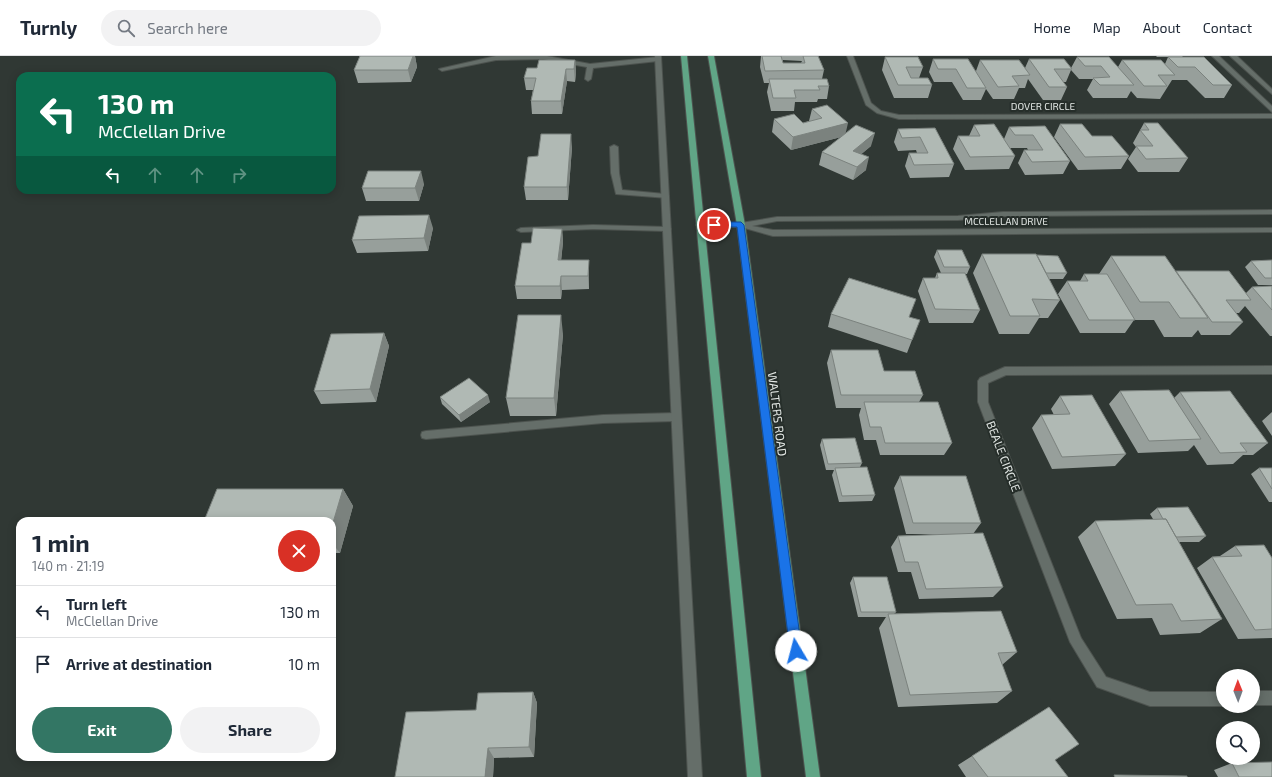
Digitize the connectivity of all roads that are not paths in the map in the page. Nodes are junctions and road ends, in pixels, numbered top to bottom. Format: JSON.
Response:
{"nodes":[{"id":1,"x":684,"y":56,"type":"edge"},
{"id":2,"x":712,"y":56,"type":"edge"},
{"id":3,"x":850,"y":56,"type":"edge"},
{"id":4,"x":1215,"y":56,"type":"edge"},
{"id":5,"x":1233,"y":56,"type":"edge"},
{"id":6,"x":658,"y":57,"type":"edge"},
{"id":7,"x":590,"y":66,"type":"junction"},
{"id":8,"x":442,"y":70,"type":"dead end"},
{"id":9,"x":588,"y":79,"type":"dead end"},
{"id":10,"x":1272,"y":92,"type":"edge"},
{"id":11,"x":1272,"y":110,"type":"edge"},
{"id":12,"x":1272,"y":116,"type":"edge"},
{"id":13,"x":614,"y":147,"type":"dead end"},
{"id":14,"x":665,"y":196,"type":"junction"},
{"id":15,"x":1272,"y":212,"type":"edge"},
{"id":16,"x":700,"y":225,"type":"junction"},
{"id":17,"x":741,"y":225,"type":"junction"},
{"id":18,"x":667,"y":229,"type":"junction"},
{"id":19,"x":521,"y":230,"type":"dead end"},
{"id":20,"x":1272,"y":230,"type":"edge"},
{"id":21,"x":1272,"y":370,"type":"edge"},
{"id":22,"x":676,"y":417,"type":"junction"},
{"id":23,"x":426,"y":435,"type":"dead end"},
{"id":24,"x":1260,"y":698,"type":"edge"},
{"id":25,"x":1272,"y":698,"type":"edge"},
{"id":26,"x":1216,"y":699,"type":"edge"},
{"id":27,"x":695,"y":777,"type":"edge"},
{"id":28,"x":754,"y":777,"type":"edge"},
{"id":29,"x":813,"y":777,"type":"edge"}],
"edges":[{"from":1,"to":16,"type":"main road"},
{"from":2,"to":17,"type":"main road","name":"WALTERS ROAD"},
{"from":3,"to":12,"type":"street","name":"DOVER CIRCLE"},
{"from":4,"to":11,"type":"street"},
{"from":5,"to":10,"type":"street"},
{"from":6,"to":7,"type":"street"},
{"from":6,"to":14,"type":"street"},
{"from":7,"to":8,"type":"street"},
{"from":7,"to":9,"type":"street"},
{"from":13,"to":14,"type":"street"},
{"from":14,"to":18,"type":"street"},
{"from":15,"to":17,"type":"street","name":"MCCLELLAN DRIVE"},
{"from":16,"to":17,"type":"street","name":"MCCLELLAN DRIVE"},
{"from":16,"to":28,"type":"main road"},
{"from":17,"to":20,"type":"street","name":"MCCLELLAN DRIVE"},
{"from":17,"to":29,"type":"main road","name":"WALTERS ROAD"},
{"from":18,"to":19,"type":"street"},
{"from":18,"to":22,"type":"street"},
{"from":21,"to":26,"type":"street","name":"BEALE CIRCLE"},
{"from":22,"to":23,"type":"street"},
{"from":22,"to":27,"type":"street"},
{"from":24,"to":25,"type":"street"}]}
